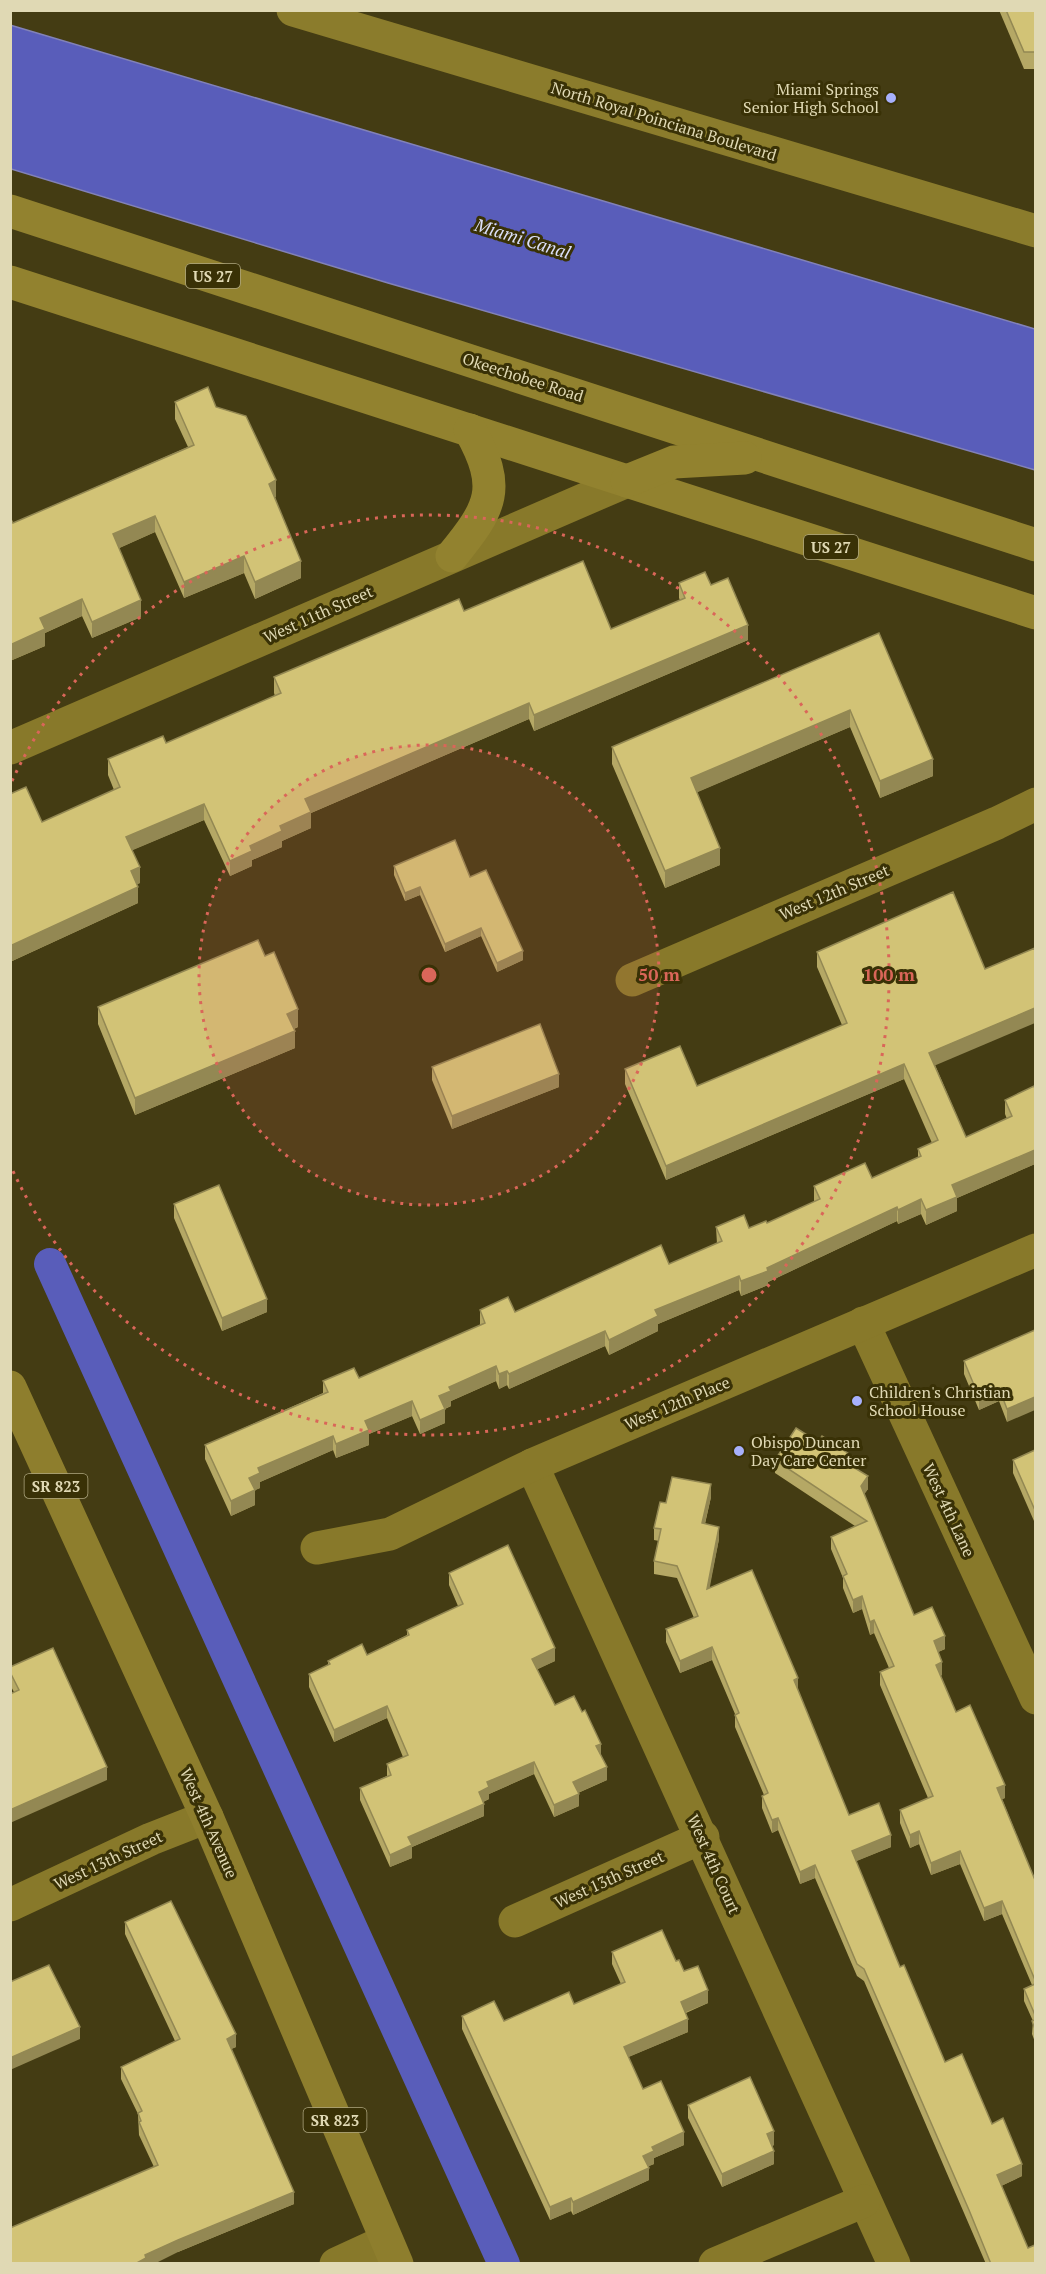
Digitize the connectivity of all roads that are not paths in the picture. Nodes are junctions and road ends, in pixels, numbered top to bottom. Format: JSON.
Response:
{"nodes":[{"id":1,"x":293,"y":10,"type":"edge"},
{"id":2,"x":10,"y":211,"type":"edge"},
{"id":3,"x":1035,"y":231,"type":"edge"},
{"id":4,"x":10,"y":282,"type":"edge"},
{"id":5,"x":470,"y":430,"type":"junction"},
{"id":6,"x":765,"y":457,"type":"junction"},
{"id":7,"x":627,"y":481,"type":"junction"},
{"id":8,"x":1035,"y":545,"type":"edge"},
{"id":9,"x":452,"y":556,"type":"junction"},
{"id":10,"x":1035,"y":613,"type":"edge"},
{"id":11,"x":10,"y":748,"type":"edge"},
{"id":12,"x":1035,"y":804,"type":"edge"},
{"id":13,"x":632,"y":980,"type":"dead end"},
{"id":14,"x":1035,"y":1250,"type":"edge"},
{"id":15,"x":863,"y":1323,"type":"junction"},
{"id":16,"x":11,"y":1391,"type":"edge"},
{"id":17,"x":532,"y":1465,"type":"junction"},
{"id":18,"x":317,"y":1548,"type":"dead end"},
{"id":19,"x":1035,"y":1698,"type":"edge"},
{"id":20,"x":207,"y":1817,"type":"junction"},
{"id":21,"x":703,"y":1837,"type":"junction"},
{"id":22,"x":10,"y":1905,"type":"edge"},
{"id":23,"x":515,"y":1921,"type":"dead end"},
{"id":24,"x":864,"y":2201,"type":"junction"},
{"id":25,"x":391,"y":2252,"type":"edge"},
{"id":26,"x":336,"y":2264,"type":"edge"},
{"id":27,"x":715,"y":2264,"type":"edge"},
{"id":28,"x":894,"y":2264,"type":"edge"}],
"edges":[{"from":1,"to":3,"type":"street","name":"North Royal Poinciana Boulevard"},
{"from":2,"to":6,"type":"highway","name":"Okeechobee Road","number":"US 27"},
{"from":4,"to":5,"type":"highway","number":"US 27"},
{"from":5,"to":7,"type":"highway","number":"US 27"},
{"from":5,"to":9,"type":"highway"},
{"from":6,"to":7,"type":"highway"},
{"from":6,"to":8,"type":"highway","name":"Okeechobee Road","number":"US 27"},
{"from":7,"to":9,"type":"street","name":"West 11th Street"},
{"from":7,"to":10,"type":"highway","number":"US 27"},
{"from":9,"to":11,"type":"street","name":"West 11th Street"},
{"from":12,"to":13,"type":"street","name":"West 12th Street"},
{"from":14,"to":15,"type":"street","name":"West 12th Place"},
{"from":15,"to":17,"type":"street","name":"West 12th Place"},
{"from":15,"to":19,"type":"street","name":"West 4th Lane"},
{"from":16,"to":20,"type":"main road","name":"West 4th Avenue","number":"SR 823"},
{"from":17,"to":18,"type":"street","name":"West 12th Place"},
{"from":17,"to":21,"type":"street","name":"West 4th Court"},
{"from":20,"to":22,"type":"street","name":"West 13th Street"},
{"from":20,"to":25,"type":"main road","name":"West 4th Avenue","number":"SR 823"},
{"from":21,"to":23,"type":"street","name":"West 13th Street"},
{"from":21,"to":24,"type":"street","name":"West 4th Court"},
{"from":24,"to":27,"type":"street"},
{"from":24,"to":28,"type":"street","name":"West 4th Court"},
{"from":25,"to":26,"type":"street"}]}
